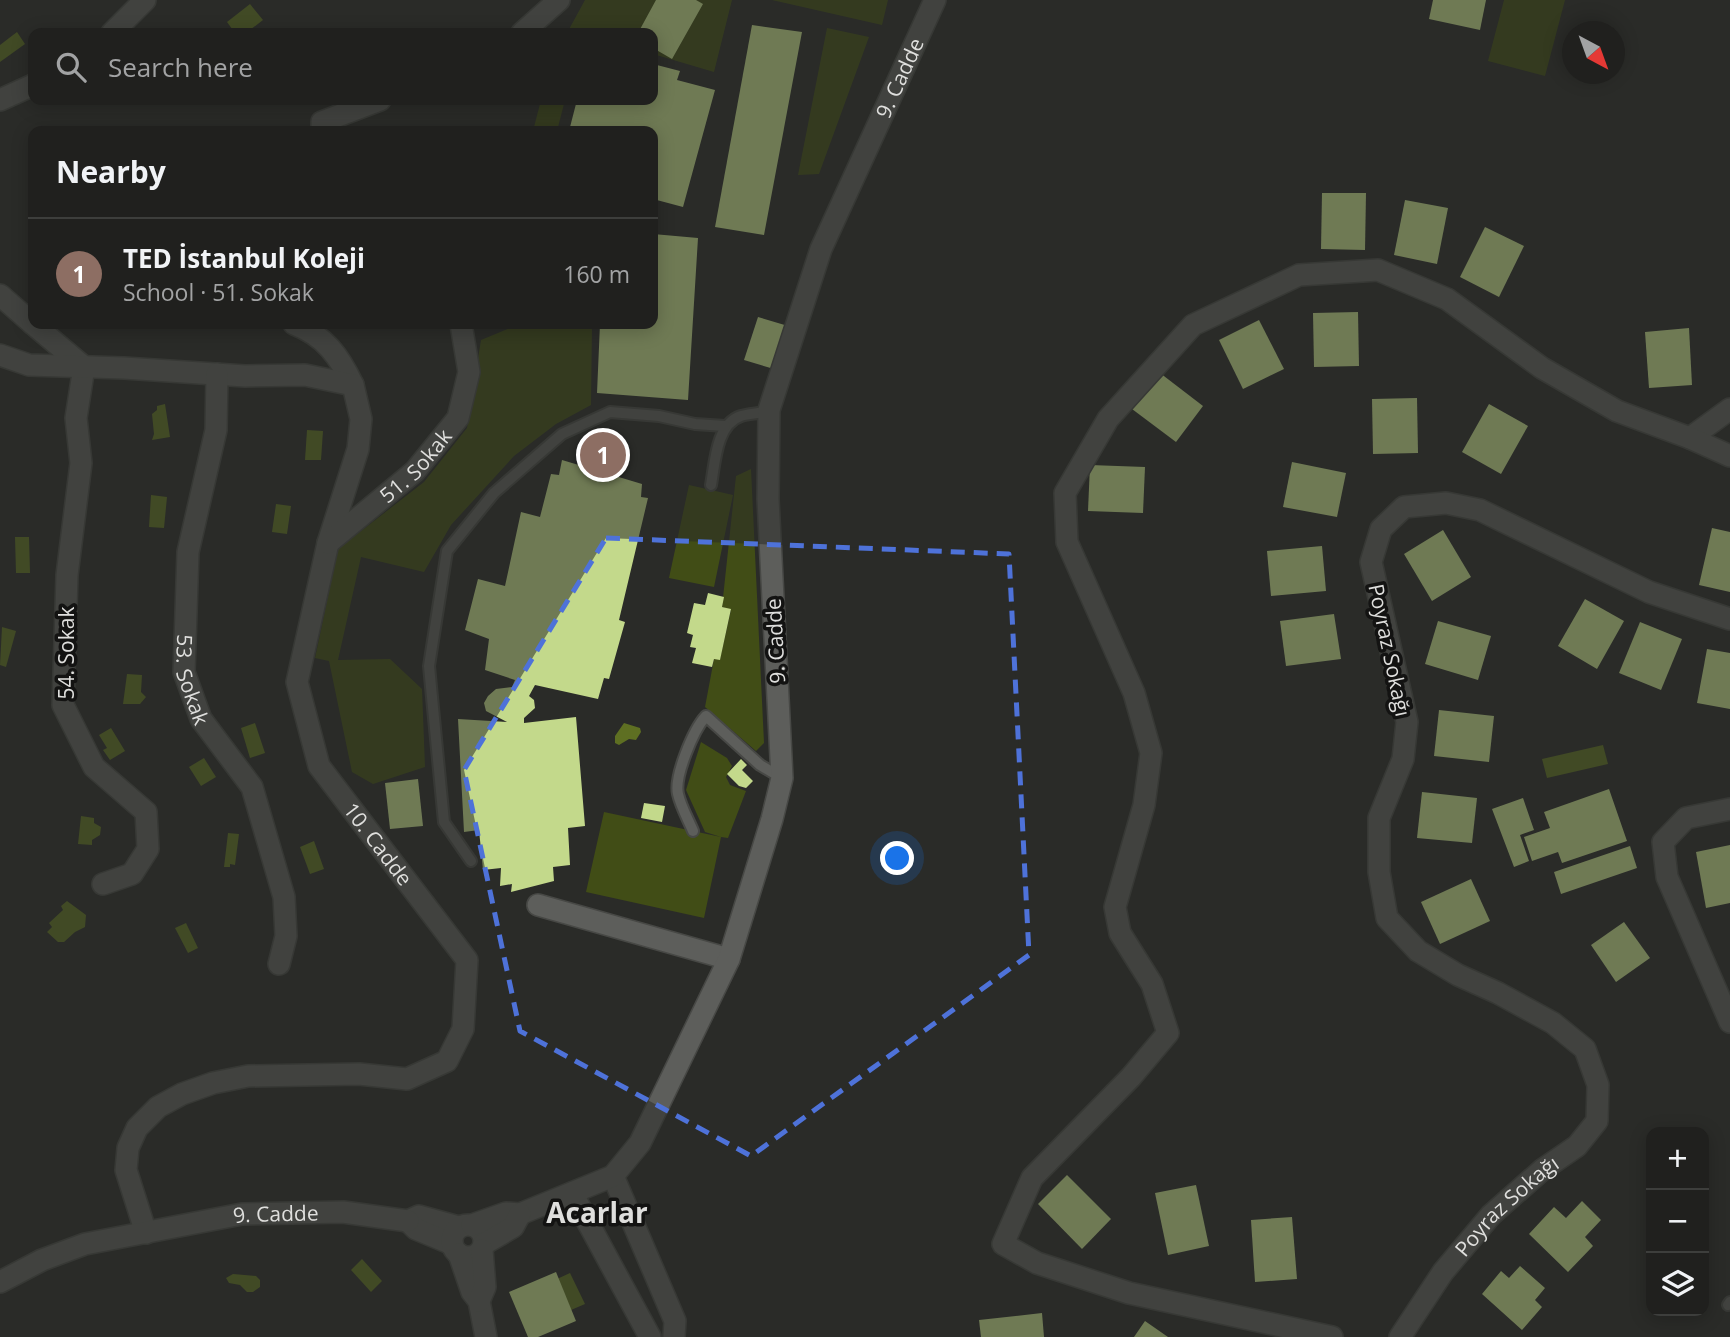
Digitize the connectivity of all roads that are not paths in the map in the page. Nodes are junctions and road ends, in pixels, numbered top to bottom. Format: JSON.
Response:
{"nodes":[{"id":1,"x":145,"y":0,"type":"edge"},
{"id":2,"x":559,"y":0,"type":"edge"},
{"id":3,"x":935,"y":0,"type":"edge"},
{"id":4,"x":117,"y":28,"type":"edge"},
{"id":5,"x":528,"y":28,"type":"edge"},
{"id":6,"x":28,"y":87,"type":"edge"},
{"id":7,"x":0,"y":100,"type":"edge"},
{"id":8,"x":367,"y":105,"type":"edge"},
{"id":9,"x":322,"y":126,"type":"edge"},
{"id":10,"x":0,"y":295,"type":"edge"},
{"id":11,"x":28,"y":320,"type":"edge"},
{"id":12,"x":39,"y":329,"type":"edge"},
{"id":13,"x":307,"y":329,"type":"edge"},
{"id":14,"x":462,"y":329,"type":"edge"},
{"id":15,"x":0,"y":355,"type":"edge"},
{"id":16,"x":84,"y":367,"type":"junction"},
{"id":17,"x":218,"y":374,"type":"junction"},
{"id":18,"x":353,"y":385,"type":"junction"},
{"id":19,"x":1730,"y":409,"type":"edge"},
{"id":20,"x":769,"y":410,"type":"junction"},
{"id":21,"x":725,"y":426,"type":"junction"},
{"id":22,"x":1690,"y":438,"type":"junction"},
{"id":23,"x":1730,"y":456,"type":"edge"},
{"id":24,"x":711,"y":485,"type":"dead end"},
{"id":25,"x":328,"y":543,"type":"junction"},
{"id":26,"x":1730,"y":619,"type":"edge"},
{"id":27,"x":782,"y":778,"type":"junction"},
{"id":28,"x":1730,"y":808,"type":"edge"},
{"id":29,"x":693,"y":831,"type":"dead end"},
{"id":30,"x":471,"y":861,"type":"dead end"},
{"id":31,"x":103,"y":884,"type":"dead end"},
{"id":32,"x":538,"y":905,"type":"dead end"},
{"id":33,"x":729,"y":959,"type":"junction"},
{"id":34,"x":279,"y":964,"type":"dead end"},
{"id":35,"x":1730,"y":1022,"type":"edge"},
{"id":36,"x":613,"y":1176,"type":"junction"},
{"id":37,"x":572,"y":1193,"type":"junction"},
{"id":38,"x":520,"y":1214,"type":"junction"},
{"id":39,"x":146,"y":1233,"type":"junction"},
{"id":40,"x":461,"y":1237,"type":"junction"},
{"id":41,"x":483,"y":1247,"type":"junction"},
{"id":42,"x":0,"y":1282,"type":"edge"},
{"id":43,"x":480,"y":1301,"type":"junction"},
{"id":44,"x":486,"y":1337,"type":"edge"},
{"id":45,"x":650,"y":1337,"type":"edge"},
{"id":46,"x":674,"y":1337,"type":"edge"},
{"id":47,"x":1332,"y":1337,"type":"edge"},
{"id":48,"x":1400,"y":1337,"type":"edge"}],
"edges":[{"from":1,"to":4,"type":"street"},
{"from":2,"to":5,"type":"street"},
{"from":3,"to":20,"type":"street","name":"9. Cadde"},
{"from":6,"to":7,"type":"street"},
{"from":8,"to":9,"type":"street"},
{"from":10,"to":11,"type":"street"},
{"from":12,"to":16,"type":"street"},
{"from":13,"to":18,"type":"street","name":"10. Cadde"},
{"from":14,"to":25,"type":"street","name":"51. Sokak"},
{"from":15,"to":16,"type":"street"},
{"from":16,"to":17,"type":"street"},
{"from":16,"to":31,"type":"street","name":"54. Sokak"},
{"from":17,"to":18,"type":"street"},
{"from":17,"to":34,"type":"street","name":"53. Sokak"},
{"from":18,"to":25,"type":"street","name":"10. Cadde"},
{"from":19,"to":22,"type":"street"},
{"from":20,"to":21,"type":"lane"},
{"from":20,"to":27,"type":"street","name":"9. Cadde"},
{"from":21,"to":24,"type":"lane"},
{"from":21,"to":30,"type":"lane"},
{"from":22,"to":23,"type":"street"},
{"from":22,"to":47,"type":"street"},
{"from":25,"to":39,"type":"street","name":"10. Cadde"},
{"from":26,"to":48,"type":"street","name":"Poyraz Sokağı"},
{"from":27,"to":29,"type":"lane"},
{"from":27,"to":33,"type":"street","name":"9. Cadde"},
{"from":28,"to":35,"type":"street"},
{"from":32,"to":33,"type":"street"},
{"from":33,"to":36,"type":"street","name":"9. Cadde"},
{"from":36,"to":37,"type":"street","name":"9. Cadde"},
{"from":36,"to":46,"type":"street"},
{"from":37,"to":38,"type":"street","name":"9. Cadde"},
{"from":37,"to":45,"type":"street"},
{"from":38,"to":40,"type":"street"},
{"from":38,"to":41,"type":"street"},
{"from":39,"to":40,"type":"street","name":"9. Cadde"},
{"from":39,"to":42,"type":"street"},
{"from":40,"to":41,"type":"street"},
{"from":40,"to":43,"type":"street"},
{"from":41,"to":43,"type":"street"},
{"from":43,"to":44,"type":"street"}]}
